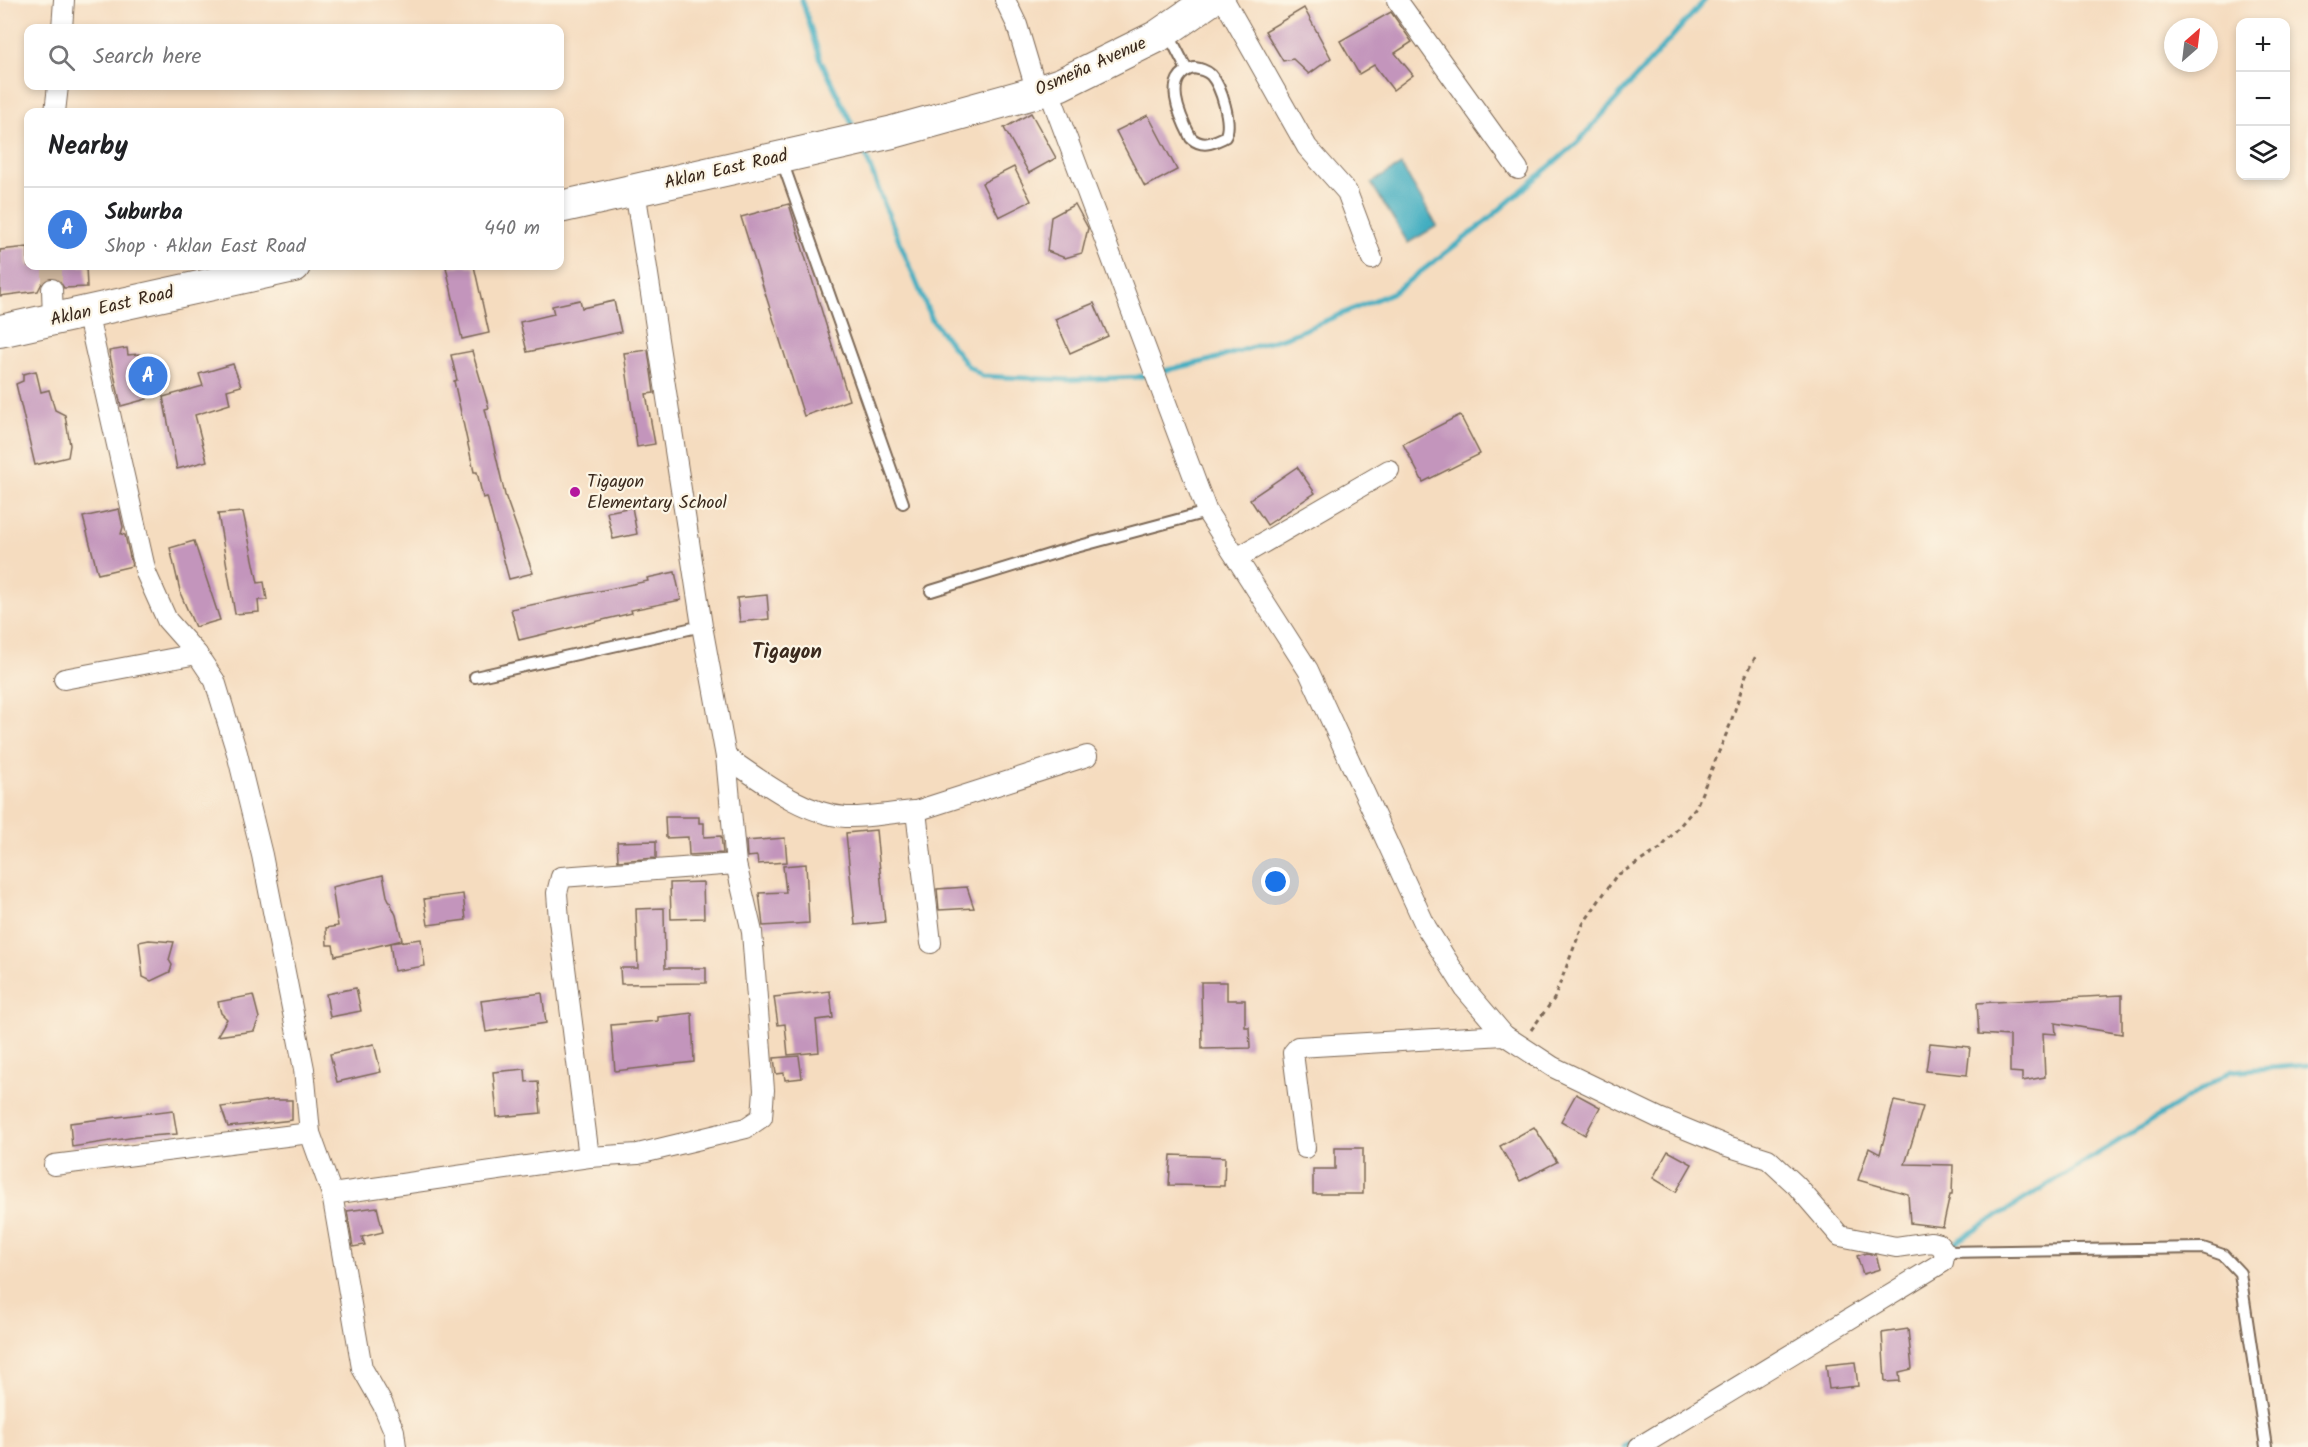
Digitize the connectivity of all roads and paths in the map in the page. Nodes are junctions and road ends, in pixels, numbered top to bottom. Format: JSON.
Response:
{"nodes":[{"id":1,"x":64,"y":0,"type":"edge"},
{"id":2,"x":1005,"y":0,"type":"edge"},
{"id":3,"x":1210,"y":0,"type":"edge"},
{"id":4,"x":1224,"y":0,"type":"edge"},
{"id":5,"x":1397,"y":0,"type":"edge"},
{"id":6,"x":62,"y":24,"type":"edge"},
{"id":7,"x":1167,"y":30,"type":"junction"},
{"id":8,"x":1187,"y":70,"type":"junction"},
{"id":9,"x":58,"y":90,"type":"edge"},
{"id":10,"x":1042,"y":90,"type":"junction"},
{"id":11,"x":55,"y":108,"type":"edge"},
{"id":12,"x":893,"y":132,"type":"joint"},
{"id":13,"x":781,"y":157,"type":"junction"},
{"id":14,"x":1518,"y":169,"type":"dead end"},
{"id":15,"x":635,"y":190,"type":"junction"},
{"id":16,"x":564,"y":206,"type":"edge"},
{"id":17,"x":1372,"y":259,"type":"dead end"},
{"id":18,"x":276,"y":270,"type":"edge"},
{"id":19,"x":52,"y":289,"type":"tunnel mouth"},
{"id":20,"x":87,"y":312,"type":"junction"},
{"id":21,"x":53,"y":320,"type":"junction"},
{"id":22,"x":0,"y":331,"type":"edge"},
{"id":23,"x":1389,"y":470,"type":"dead end"},
{"id":24,"x":903,"y":503,"type":"dead end"},
{"id":25,"x":1207,"y":512,"type":"junction"},
{"id":26,"x":1237,"y":558,"type":"junction"},
{"id":27,"x":931,"y":591,"type":"dead end"},
{"id":28,"x":702,"y":626,"type":"junction"},
{"id":29,"x":197,"y":654,"type":"junction"},
{"id":30,"x":1756,"y":656,"type":"dead end"},
{"id":31,"x":474,"y":677,"type":"dead end"},
{"id":32,"x":64,"y":679,"type":"dead end"},
{"id":33,"x":1088,"y":756,"type":"dead end"},
{"id":34,"x":726,"y":757,"type":"junction"},
{"id":35,"x":916,"y":811,"type":"junction"},
{"id":36,"x":736,"y":864,"type":"junction"},
{"id":37,"x":931,"y":943,"type":"dead end"},
{"id":38,"x":1512,"y":1040,"type":"junction"},
{"id":39,"x":310,"y":1133,"type":"junction"},
{"id":40,"x":1305,"y":1148,"type":"dead end"},
{"id":41,"x":589,"y":1157,"type":"junction"},
{"id":42,"x":54,"y":1165,"type":"dead end"},
{"id":43,"x":332,"y":1194,"type":"junction"},
{"id":44,"x":1946,"y":1252,"type":"junction"},
{"id":45,"x":396,"y":1447,"type":"edge"},
{"id":46,"x":1639,"y":1447,"type":"edge"},
{"id":47,"x":2266,"y":1447,"type":"edge"}],
"edges":[{"from":1,"to":6,"type":"street"},
{"from":2,"to":10,"type":"street"},
{"from":3,"to":7,"type":"main road","name":"Osmeña Avenue"},
{"from":4,"to":17,"type":"street"},
{"from":5,"to":14,"type":"street"},
{"from":7,"to":8,"type":"lane"},
{"from":7,"to":10,"type":"main road","name":"Osmeña Avenue"},
{"from":8,"to":8,"type":"lane"},
{"from":9,"to":11,"type":"street"},
{"from":10,"to":12,"type":"main road","name":"Osmeña Avenue"},
{"from":10,"to":25,"type":"street"},
{"from":12,"to":13,"type":"main road","name":"Aklan East Road"},
{"from":13,"to":15,"type":"main road","name":"Aklan East Road"},
{"from":13,"to":24,"type":"lane"},
{"from":15,"to":16,"type":"main road","name":"Aklan East Road"},
{"from":15,"to":28,"type":"street"},
{"from":18,"to":20,"type":"main road","name":"Aklan East Road"},
{"from":19,"to":21,"type":"street"},
{"from":20,"to":21,"type":"main road","name":"Aklan East Road"},
{"from":20,"to":29,"type":"street"},
{"from":21,"to":22,"type":"main road","name":"Aklan East Road"},
{"from":23,"to":26,"type":"street"},
{"from":25,"to":26,"type":"street"},
{"from":25,"to":27,"type":"lane"},
{"from":26,"to":38,"type":"street"},
{"from":28,"to":31,"type":"lane"},
{"from":28,"to":34,"type":"street"},
{"from":29,"to":32,"type":"street"},
{"from":29,"to":39,"type":"street"},
{"from":30,"to":38,"type":"path"},
{"from":33,"to":35,"type":"street"},
{"from":34,"to":35,"type":"street"},
{"from":34,"to":36,"type":"street"},
{"from":35,"to":37,"type":"street"},
{"from":36,"to":41,"type":"street"},
{"from":36,"to":41,"type":"street"},
{"from":38,"to":40,"type":"street"},
{"from":38,"to":44,"type":"street"},
{"from":39,"to":42,"type":"street"},
{"from":39,"to":43,"type":"street"},
{"from":41,"to":43,"type":"street"},
{"from":43,"to":45,"type":"street"},
{"from":44,"to":46,"type":"street"},
{"from":44,"to":47,"type":"lane"}]}
